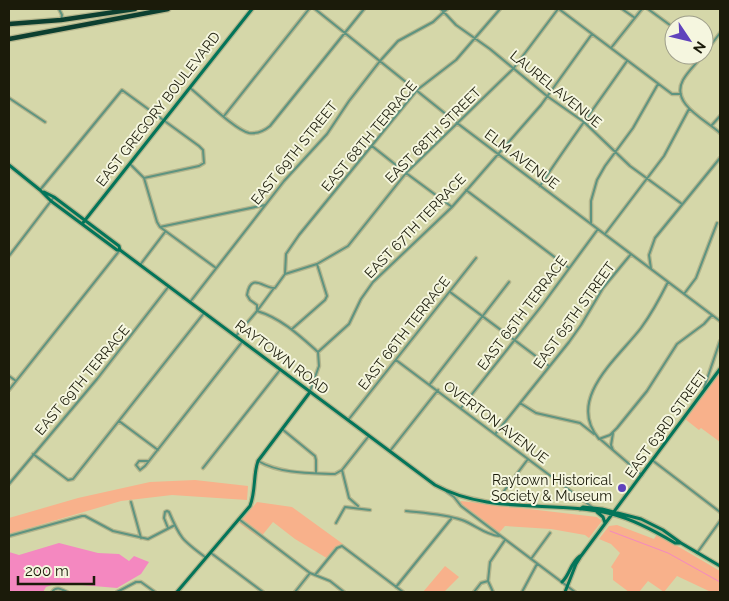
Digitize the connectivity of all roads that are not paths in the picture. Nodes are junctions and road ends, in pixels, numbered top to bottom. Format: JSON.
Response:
{"nodes":[{"id":1,"x":59,"y":9,"type":"edge"},
{"id":2,"x":135,"y":9,"type":"edge"},
{"id":3,"x":168,"y":9,"type":"edge"},
{"id":4,"x":252,"y":9,"type":"edge"},
{"id":5,"x":309,"y":9,"type":"edge"},
{"id":6,"x":315,"y":9,"type":"edge"},
{"id":7,"x":364,"y":9,"type":"edge"},
{"id":8,"x":440,"y":9,"type":"edge"},
{"id":9,"x":446,"y":9,"type":"edge"},
{"id":10,"x":500,"y":9,"type":"edge"},
{"id":11,"x":558,"y":9,"type":"edge"},
{"id":12,"x":622,"y":9,"type":"edge"},
{"id":13,"x":642,"y":9,"type":"edge"},
{"id":14,"x":648,"y":9,"type":"edge"},
{"id":15,"x":444,"y":12,"type":"junction"},
{"id":16,"x":635,"y":18,"type":"junction"},
{"id":17,"x":61,"y":20,"type":"junction"},
{"id":18,"x":664,"y":21,"type":"edge"},
{"id":19,"x":9,"y":24,"type":"edge"},
{"id":20,"x":346,"y":33,"type":"junction"},
{"id":21,"x":592,"y":34,"type":"junction"},
{"id":22,"x":9,"y":39,"type":"edge"},
{"id":23,"x":475,"y":39,"type":"junction"},
{"id":24,"x":611,"y":48,"type":"junction"},
{"id":25,"x":380,"y":61,"type":"junction"},
{"id":26,"x":627,"y":61,"type":"junction"},
{"id":27,"x":695,"y":65,"type":"edge"},
{"id":28,"x":513,"y":68,"type":"junction"},
{"id":29,"x":658,"y":84,"type":"junction"},
{"id":30,"x":190,"y":88,"type":"junction"},
{"id":31,"x":417,"y":90,"type":"junction"},
{"id":32,"x":681,"y":94,"type":"junction"},
{"id":33,"x":547,"y":96,"type":"junction"},
{"id":34,"x":9,"y":98,"type":"edge"},
{"id":35,"x":690,"y":109,"type":"junction"},
{"id":36,"x":224,"y":116,"type":"junction"},
{"id":37,"x":720,"y":116,"type":"edge"},
{"id":38,"x":164,"y":120,"type":"junction"},
{"id":39,"x":45,"y":122,"type":"dead end"},
{"id":40,"x":584,"y":122,"type":"junction"},
{"id":41,"x":457,"y":123,"type":"junction"},
{"id":42,"x":712,"y":125,"type":"junction"},
{"id":43,"x":720,"y":133,"type":"edge"},
{"id":44,"x":371,"y":146,"type":"junction"},
{"id":45,"x":615,"y":153,"type":"junction"},
{"id":46,"x":498,"y":154,"type":"junction"},
{"id":47,"x":720,"y":158,"type":"edge"},
{"id":48,"x":130,"y":164,"type":"junction"},
{"id":49,"x":9,"y":165,"type":"edge"},
{"id":50,"x":406,"y":174,"type":"junction"},
{"id":51,"x":144,"y":178,"type":"junction"},
{"id":52,"x":647,"y":179,"type":"junction"},
{"id":53,"x":540,"y":186,"type":"junction"},
{"id":54,"x":40,"y":190,"type":"junction"},
{"id":55,"x":466,"y":190,"type":"junction"},
{"id":56,"x":54,"y":197,"type":"junction"},
{"id":57,"x":51,"y":201,"type":"junction"},
{"id":58,"x":682,"y":204,"type":"junction"},
{"id":59,"x":265,"y":205,"type":"junction"},
{"id":60,"x":452,"y":207,"type":"junction"},
{"id":61,"x":85,"y":220,"type":"junction"},
{"id":62,"x":716,"y":223,"type":"dead end"},
{"id":63,"x":82,"y":224,"type":"junction"},
{"id":64,"x":591,"y":224,"type":"junction"},
{"id":65,"x":160,"y":227,"type":"junction"},
{"id":66,"x":598,"y":229,"type":"junction"},
{"id":67,"x":165,"y":232,"type":"junction"},
{"id":68,"x":605,"y":234,"type":"junction"},
{"id":69,"x":120,"y":250,"type":"junction"},
{"id":70,"x":631,"y":254,"type":"junction"},
{"id":71,"x":9,"y":256,"type":"edge"},
{"id":72,"x":476,"y":258,"type":"dead end"},
{"id":73,"x":317,"y":264,"type":"junction"},
{"id":74,"x":140,"y":265,"type":"junction"},
{"id":75,"x":216,"y":268,"type":"junction"},
{"id":76,"x":570,"y":268,"type":"junction"},
{"id":77,"x":651,"y":269,"type":"junction"},
{"id":78,"x":285,"y":274,"type":"junction"},
{"id":79,"x":509,"y":282,"type":"dead end"},
{"id":80,"x":668,"y":282,"type":"junction"},
{"id":81,"x":169,"y":286,"type":"junction"},
{"id":82,"x":274,"y":288,"type":"junction"},
{"id":83,"x":450,"y":292,"type":"junction"},
{"id":84,"x":684,"y":294,"type":"junction"},
{"id":85,"x":190,"y":302,"type":"junction"},
{"id":86,"x":257,"y":311,"type":"junction"},
{"id":87,"x":204,"y":313,"type":"junction"},
{"id":88,"x":712,"y":314,"type":"junction"},
{"id":89,"x":483,"y":317,"type":"junction"},
{"id":90,"x":720,"y":321,"type":"edge"},
{"id":91,"x":292,"y":330,"type":"junction"},
{"id":92,"x":236,"y":337,"type":"junction"},
{"id":93,"x":515,"y":341,"type":"junction"},
{"id":94,"x":720,"y":341,"type":"edge"},
{"id":95,"x":242,"y":342,"type":"junction"},
{"id":96,"x":318,"y":352,"type":"junction"},
{"id":97,"x":396,"y":360,"type":"junction"},
{"id":98,"x":549,"y":366,"type":"junction"},
{"id":99,"x":720,"y":369,"type":"edge"},
{"id":100,"x":280,"y":370,"type":"junction"},
{"id":101,"x":9,"y":376,"type":"edge"},
{"id":102,"x":16,"y":381,"type":"junction"},
{"id":103,"x":430,"y":384,"type":"junction"},
{"id":104,"x":704,"y":389,"type":"junction"},
{"id":105,"x":9,"y":390,"type":"edge"},
{"id":106,"x":438,"y":390,"type":"junction"},
{"id":107,"x":310,"y":392,"type":"junction"},
{"id":108,"x":520,"y":403,"type":"junction"},
{"id":109,"x":461,"y":408,"type":"junction"},
{"id":110,"x":119,"y":421,"type":"junction"},
{"id":111,"x":348,"y":421,"type":"junction"},
{"id":112,"x":281,"y":429,"type":"junction"},
{"id":113,"x":614,"y":432,"type":"junction"},
{"id":114,"x":495,"y":434,"type":"junction"},
{"id":115,"x":368,"y":436,"type":"junction"},
{"id":116,"x":600,"y":439,"type":"junction"},
{"id":117,"x":158,"y":450,"type":"junction"},
{"id":118,"x":389,"y":452,"type":"junction"},
{"id":119,"x":33,"y":454,"type":"junction"},
{"id":120,"x":616,"y":454,"type":"junction"},
{"id":121,"x":528,"y":459,"type":"junction"},
{"id":122,"x":652,"y":460,"type":"junction"},
{"id":123,"x":148,"y":461,"type":"junction"},
{"id":124,"x":258,"y":461,"type":"junction"},
{"id":125,"x":203,"y":468,"type":"dead end"},
{"id":126,"x":342,"y":470,"type":"junction"},
{"id":127,"x":316,"y":473,"type":"junction"},
{"id":128,"x":642,"y":474,"type":"junction"},
{"id":129,"x":9,"y":484,"type":"edge"},
{"id":130,"x":445,"y":490,"type":"junction"},
{"id":131,"x":583,"y":500,"type":"junction"},
{"id":132,"x":131,"y":502,"type":"dead end"},
{"id":133,"x":497,"y":503,"type":"junction"},
{"id":134,"x":358,"y":506,"type":"dead end"},
{"id":135,"x":592,"y":507,"type":"junction"},
{"id":136,"x":580,"y":509,"type":"junction"},
{"id":137,"x":370,"y":510,"type":"dead end"},
{"id":138,"x":406,"y":511,"type":"dead end"},
{"id":139,"x":597,"y":512,"type":"junction"},
{"id":140,"x":720,"y":512,"type":"edge"},
{"id":141,"x":614,"y":513,"type":"junction"},
{"id":142,"x":452,"y":518,"type":"junction"},
{"id":143,"x":239,"y":520,"type":"junction"},
{"id":144,"x":720,"y":521,"type":"edge"},
{"id":145,"x":336,"y":523,"type":"dead end"},
{"id":146,"x":605,"y":524,"type":"junction"},
{"id":147,"x":175,"y":525,"type":"junction"},
{"id":148,"x":168,"y":528,"type":"junction"},
{"id":149,"x":550,"y":533,"type":"dead end"},
{"id":150,"x":9,"y":536,"type":"edge"},
{"id":151,"x":499,"y":536,"type":"junction"},
{"id":152,"x":141,"y":538,"type":"junction"},
{"id":153,"x":505,"y":540,"type":"junction"},
{"id":154,"x":211,"y":552,"type":"junction"},
{"id":155,"x":697,"y":553,"type":"junction"},
{"id":156,"x":581,"y":556,"type":"junction"},
{"id":157,"x":206,"y":558,"type":"junction"},
{"id":158,"x":531,"y":559,"type":"junction"},
{"id":159,"x":537,"y":564,"type":"junction"},
{"id":160,"x":720,"y":566,"type":"edge"},
{"id":161,"x":310,"y":573,"type":"junction"},
{"id":162,"x":315,"y":575,"type":"junction"},
{"id":163,"x":488,"y":581,"type":"junction"},
{"id":164,"x":562,"y":582,"type":"junction"},
{"id":165,"x":396,"y":587,"type":"junction"},
{"id":166,"x":567,"y":587,"type":"junction"},
{"id":167,"x":180,"y":588,"type":"junction"},
{"id":168,"x":52,"y":592,"type":"edge"},
{"id":169,"x":67,"y":592,"type":"edge"},
{"id":170,"x":117,"y":592,"type":"edge"},
{"id":171,"x":155,"y":592,"type":"edge"},
{"id":172,"x":177,"y":592,"type":"edge"},
{"id":173,"x":185,"y":592,"type":"edge"},
{"id":174,"x":263,"y":592,"type":"edge"},
{"id":175,"x":295,"y":592,"type":"edge"},
{"id":176,"x":344,"y":592,"type":"edge"},
{"id":177,"x":403,"y":592,"type":"edge"},
{"id":178,"x":474,"y":592,"type":"edge"},
{"id":179,"x":493,"y":592,"type":"edge"},
{"id":180,"x":522,"y":592,"type":"edge"},
{"id":181,"x":565,"y":592,"type":"edge"},
{"id":182,"x":575,"y":592,"type":"edge"}],
"edges":[{"from":1,"to":17,"type":"street"},
{"from":2,"to":17,"type":"highway"},
{"from":3,"to":22,"type":"highway"},
{"from":4,"to":30,"type":"main road","name":"EAST GREGORY BOULEVARD"},
{"from":5,"to":36,"type":"street"},
{"from":6,"to":20,"type":"street","name":"ELM AVENUE"},
{"from":7,"to":20,"type":"street"},
{"from":8,"to":15,"type":"street","name":"LAUREL AVENUE"},
{"from":9,"to":15,"type":"street","name":"EAST 69TH STREET"},
{"from":10,"to":23,"type":"street","name":"EAST 68TH TERRACE"},
{"from":11,"to":21,"type":"street"},
{"from":11,"to":28,"type":"street","name":"EAST 68TH STREET"},
{"from":12,"to":16,"type":"street"},
{"from":13,"to":16,"type":"street"},
{"from":14,"to":18,"type":"street"},
{"from":15,"to":23,"type":"street","name":"LAUREL AVENUE"},
{"from":15,"to":25,"type":"street","name":"EAST 69TH STREET"},
{"from":16,"to":24,"type":"street"},
{"from":17,"to":19,"type":"highway"},
{"from":20,"to":25,"type":"street","name":"ELM AVENUE"},
{"from":20,"to":36,"type":"street"},
{"from":21,"to":24,"type":"street"},
{"from":21,"to":33,"type":"street","name":"EAST 67TH TERRACE"},
{"from":23,"to":28,"type":"street","name":"LAUREL AVENUE"},
{"from":23,"to":31,"type":"street","name":"EAST 68TH TERRACE"},
{"from":24,"to":26,"type":"street"},
{"from":25,"to":31,"type":"street","name":"ELM AVENUE"},
{"from":25,"to":59,"type":"street","name":"EAST 69TH STREET"},
{"from":26,"to":29,"type":"street"},
{"from":26,"to":40,"type":"street"},
{"from":27,"to":32,"type":"street"},
{"from":28,"to":33,"type":"street","name":"LAUREL AVENUE"},
{"from":28,"to":41,"type":"street","name":"EAST 68TH STREET"},
{"from":29,"to":32,"type":"street"},
{"from":29,"to":45,"type":"street"},
{"from":30,"to":36,"type":"street"},
{"from":30,"to":38,"type":"main road","name":"EAST GREGORY BOULEVARD"},
{"from":31,"to":41,"type":"street","name":"ELM AVENUE"},
{"from":31,"to":44,"type":"street","name":"EAST 68TH TERRACE"},
{"from":32,"to":35,"type":"street"},
{"from":33,"to":40,"type":"street","name":"LAUREL AVENUE"},
{"from":33,"to":46,"type":"street","name":"EAST 67TH TERRACE"},
{"from":34,"to":39,"type":"street"},
{"from":35,"to":42,"type":"street"},
{"from":35,"to":52,"type":"street"},
{"from":37,"to":42,"type":"street"},
{"from":38,"to":48,"type":"main road","name":"EAST GREGORY BOULEVARD"},
{"from":38,"to":51,"type":"street"},
{"from":38,"to":54,"type":"street"},
{"from":40,"to":45,"type":"street","name":"LAUREL AVENUE"},
{"from":40,"to":53,"type":"street"},
{"from":41,"to":46,"type":"street","name":"ELM AVENUE"},
{"from":41,"to":50,"type":"street","name":"EAST 68TH STREET"},
{"from":42,"to":43,"type":"street"},
{"from":44,"to":50,"type":"street"},
{"from":44,"to":78,"type":"street","name":"EAST 68TH TERRACE"},
{"from":45,"to":52,"type":"street","name":"LAUREL AVENUE"},
{"from":45,"to":64,"type":"street"},
{"from":46,"to":53,"type":"street","name":"ELM AVENUE"},
{"from":46,"to":55,"type":"street","name":"EAST 67TH TERRACE"},
{"from":47,"to":58,"type":"street"},
{"from":48,"to":51,"type":"street"},
{"from":48,"to":61,"type":"main road","name":"EAST GREGORY BOULEVARD"},
{"from":49,"to":54,"type":"main road","name":"RAYTOWN ROAD"},
{"from":50,"to":60,"type":"street"},
{"from":50,"to":73,"type":"street","name":"EAST 68TH STREET"},
{"from":51,"to":65,"type":"street"},
{"from":52,"to":58,"type":"street","name":"LAUREL AVENUE"},
{"from":52,"to":68,"type":"street"},
{"from":53,"to":64,"type":"street","name":"ELM AVENUE"},
{"from":54,"to":56,"type":"main road","name":"RAYTOWN ROAD"},
{"from":54,"to":57,"type":"main road","name":"RAYTOWN ROAD"},
{"from":55,"to":60,"type":"street","name":"EAST 67TH TERRACE"},
{"from":55,"to":76,"type":"street"},
{"from":56,"to":57,"type":"street"},
{"from":56,"to":61,"type":"main road","name":"RAYTOWN ROAD"},
{"from":57,"to":63,"type":"main road","name":"RAYTOWN ROAD"},
{"from":57,"to":71,"type":"street"},
{"from":58,"to":77,"type":"street"},
{"from":59,"to":65,"type":"street"},
{"from":59,"to":75,"type":"street","name":"EAST 69TH STREET"},
{"from":60,"to":96,"type":"street","name":"EAST 67TH TERRACE"},
{"from":61,"to":63,"type":"main road","name":"EAST GREGORY BOULEVARD"},
{"from":61,"to":69,"type":"main road","name":"RAYTOWN ROAD"},
{"from":62,"to":84,"type":"street"},
{"from":63,"to":69,"type":"main road","name":"RAYTOWN ROAD"},
{"from":64,"to":66,"type":"street","name":"ELM AVENUE"},
{"from":65,"to":67,"type":"street"},
{"from":66,"to":68,"type":"street","name":"ELM AVENUE"},
{"from":66,"to":76,"type":"street","name":"EAST 65TH TERRACE"},
{"from":67,"to":74,"type":"street"},
{"from":67,"to":75,"type":"street"},
{"from":68,"to":70,"type":"street","name":"ELM AVENUE"},
{"from":69,"to":74,"type":"main road","name":"RAYTOWN ROAD"},
{"from":69,"to":102,"type":"street"},
{"from":70,"to":77,"type":"street","name":"ELM AVENUE"},
{"from":70,"to":98,"type":"street","name":"EAST 65TH STREET"},
{"from":72,"to":83,"type":"street","name":"EAST 66TH TERRACE"},
{"from":73,"to":78,"type":"street","name":"EAST 68TH STREET"},
{"from":73,"to":91,"type":"street"},
{"from":74,"to":81,"type":"main road","name":"RAYTOWN ROAD"},
{"from":75,"to":85,"type":"street","name":"EAST 69TH STREET"},
{"from":76,"to":93,"type":"street","name":"EAST 65TH TERRACE"},
{"from":77,"to":80,"type":"street","name":"ELM AVENUE"},
{"from":78,"to":82,"type":"street"},
{"from":79,"to":89,"type":"street"},
{"from":80,"to":84,"type":"street","name":"ELM AVENUE"},
{"from":80,"to":116,"type":"street"},
{"from":81,"to":85,"type":"main road","name":"RAYTOWN ROAD"},
{"from":81,"to":119,"type":"street","name":"EAST 69TH TERRACE"},
{"from":82,"to":86,"type":"street"},
{"from":82,"to":86,"type":"street"},
{"from":83,"to":89,"type":"street"},
{"from":83,"to":97,"type":"street","name":"EAST 66TH TERRACE"},
{"from":84,"to":88,"type":"street","name":"ELM AVENUE"},
{"from":85,"to":87,"type":"main road","name":"RAYTOWN ROAD"},
{"from":86,"to":91,"type":"street"},
{"from":86,"to":92,"type":"street"},
{"from":87,"to":92,"type":"main road","name":"RAYTOWN ROAD"},
{"from":87,"to":110,"type":"street"},
{"from":88,"to":90,"type":"street","name":"ELM AVENUE"},
{"from":88,"to":113,"type":"street"},
{"from":89,"to":93,"type":"street"},
{"from":89,"to":103,"type":"street"},
{"from":91,"to":96,"type":"street"},
{"from":92,"to":95,"type":"main road","name":"RAYTOWN ROAD"},
{"from":93,"to":98,"type":"street"},
{"from":93,"to":109,"type":"street","name":"EAST 65TH TERRACE"},
{"from":94,"to":104,"type":"street"},
{"from":95,"to":100,"type":"main road","name":"RAYTOWN ROAD"},
{"from":95,"to":117,"type":"street"},
{"from":96,"to":107,"type":"street"},
{"from":97,"to":103,"type":"street","name":"OVERTON AVENUE"},
{"from":97,"to":111,"type":"street","name":"EAST 66TH TERRACE"},
{"from":98,"to":108,"type":"street","name":"EAST 65TH STREET"},
{"from":99,"to":104,"type":"main road","name":"EAST 63RD STREET"},
{"from":100,"to":107,"type":"main road","name":"RAYTOWN ROAD"},
{"from":100,"to":125,"type":"street"},
{"from":101,"to":102,"type":"street"},
{"from":102,"to":105,"type":"street"},
{"from":103,"to":106,"type":"street","name":"OVERTON AVENUE"},
{"from":104,"to":122,"type":"main road","name":"EAST 63RD STREET"},
{"from":106,"to":109,"type":"street","name":"OVERTON AVENUE"},
{"from":106,"to":118,"type":"street"},
{"from":107,"to":111,"type":"main road","name":"RAYTOWN ROAD"},
{"from":107,"to":112,"type":"main road"},
{"from":108,"to":114,"type":"street","name":"EAST 65TH STREET"},
{"from":108,"to":116,"type":"street"},
{"from":109,"to":114,"type":"street","name":"OVERTON AVENUE"},
{"from":110,"to":117,"type":"street"},
{"from":110,"to":119,"type":"street"},
{"from":111,"to":115,"type":"main road","name":"RAYTOWN ROAD"},
{"from":112,"to":124,"type":"main road"},
{"from":112,"to":127,"type":"street"},
{"from":113,"to":116,"type":"street"},
{"from":113,"to":120,"type":"street"},
{"from":114,"to":121,"type":"street","name":"OVERTON AVENUE"},
{"from":115,"to":118,"type":"main road","name":"RAYTOWN ROAD"},
{"from":115,"to":126,"type":"street"},
{"from":116,"to":120,"type":"street"},
{"from":117,"to":123,"type":"street"},
{"from":118,"to":130,"type":"main road","name":"RAYTOWN ROAD"},
{"from":119,"to":129,"type":"street","name":"EAST 69TH TERRACE"},
{"from":120,"to":128,"type":"street"},
{"from":121,"to":131,"type":"street","name":"OVERTON AVENUE"},
{"from":121,"to":133,"type":"street"},
{"from":122,"to":128,"type":"main road","name":"EAST 63RD STREET"},
{"from":122,"to":140,"type":"street"},
{"from":123,"to":123,"type":"street"},
{"from":124,"to":127,"type":"street"},
{"from":124,"to":143,"type":"main road"},
{"from":126,"to":127,"type":"street"},
{"from":126,"to":134,"type":"street"},
{"from":128,"to":141,"type":"main road","name":"EAST 63RD STREET"},
{"from":130,"to":133,"type":"main road","name":"RAYTOWN ROAD"},
{"from":130,"to":151,"type":"street"},
{"from":131,"to":135,"type":"street","name":"OVERTON AVENUE"},
{"from":131,"to":136,"type":"street"},
{"from":132,"to":152,"type":"street"},
{"from":133,"to":136,"type":"main road","name":"RAYTOWN ROAD"},
{"from":135,"to":136,"type":"main road"},
{"from":135,"to":141,"type":"main road"},
{"from":136,"to":139,"type":"main road"},
{"from":137,"to":145,"type":"street"},
{"from":138,"to":142,"type":"street"},
{"from":139,"to":141,"type":"main road"},
{"from":139,"to":146,"type":"main road"},
{"from":141,"to":146,"type":"main road","name":"EAST 63RD STREET"},
{"from":141,"to":155,"type":"main road"},
{"from":142,"to":151,"type":"street"},
{"from":142,"to":165,"type":"street"},
{"from":143,"to":154,"type":"main road"},
{"from":143,"to":161,"type":"street"},
{"from":144,"to":155,"type":"street"},
{"from":146,"to":156,"type":"main road","name":"EAST 63RD STREET"},
{"from":147,"to":148,"type":"street"},
{"from":147,"to":148,"type":"street"},
{"from":147,"to":157,"type":"street"},
{"from":148,"to":152,"type":"street"},
{"from":149,"to":158,"type":"street"},
{"from":150,"to":152,"type":"street"},
{"from":151,"to":153,"type":"street"},
{"from":153,"to":158,"type":"street"},
{"from":153,"to":163,"type":"street"},
{"from":154,"to":157,"type":"main road"},
{"from":154,"to":174,"type":"street"},
{"from":155,"to":160,"type":"main road"},
{"from":156,"to":164,"type":"main road"},
{"from":156,"to":166,"type":"main road","name":"EAST 63RD STREET"},
{"from":157,"to":167,"type":"main road"},
{"from":158,"to":159,"type":"street"},
{"from":159,"to":164,"type":"street"},
{"from":159,"to":180,"type":"street"},
{"from":161,"to":162,"type":"street"},
{"from":161,"to":175,"type":"street"},
{"from":162,"to":165,"type":"street"},
{"from":162,"to":176,"type":"street"},
{"from":163,"to":178,"type":"street"},
{"from":163,"to":179,"type":"street"},
{"from":164,"to":166,"type":"street"},
{"from":165,"to":177,"type":"street"},
{"from":166,"to":181,"type":"main road","name":"EAST 63RD STREET"},
{"from":166,"to":182,"type":"street"},
{"from":167,"to":172,"type":"main road"},
{"from":167,"to":173,"type":"street"},
{"from":168,"to":169,"type":"street"},
{"from":170,"to":171,"type":"street"}]}
